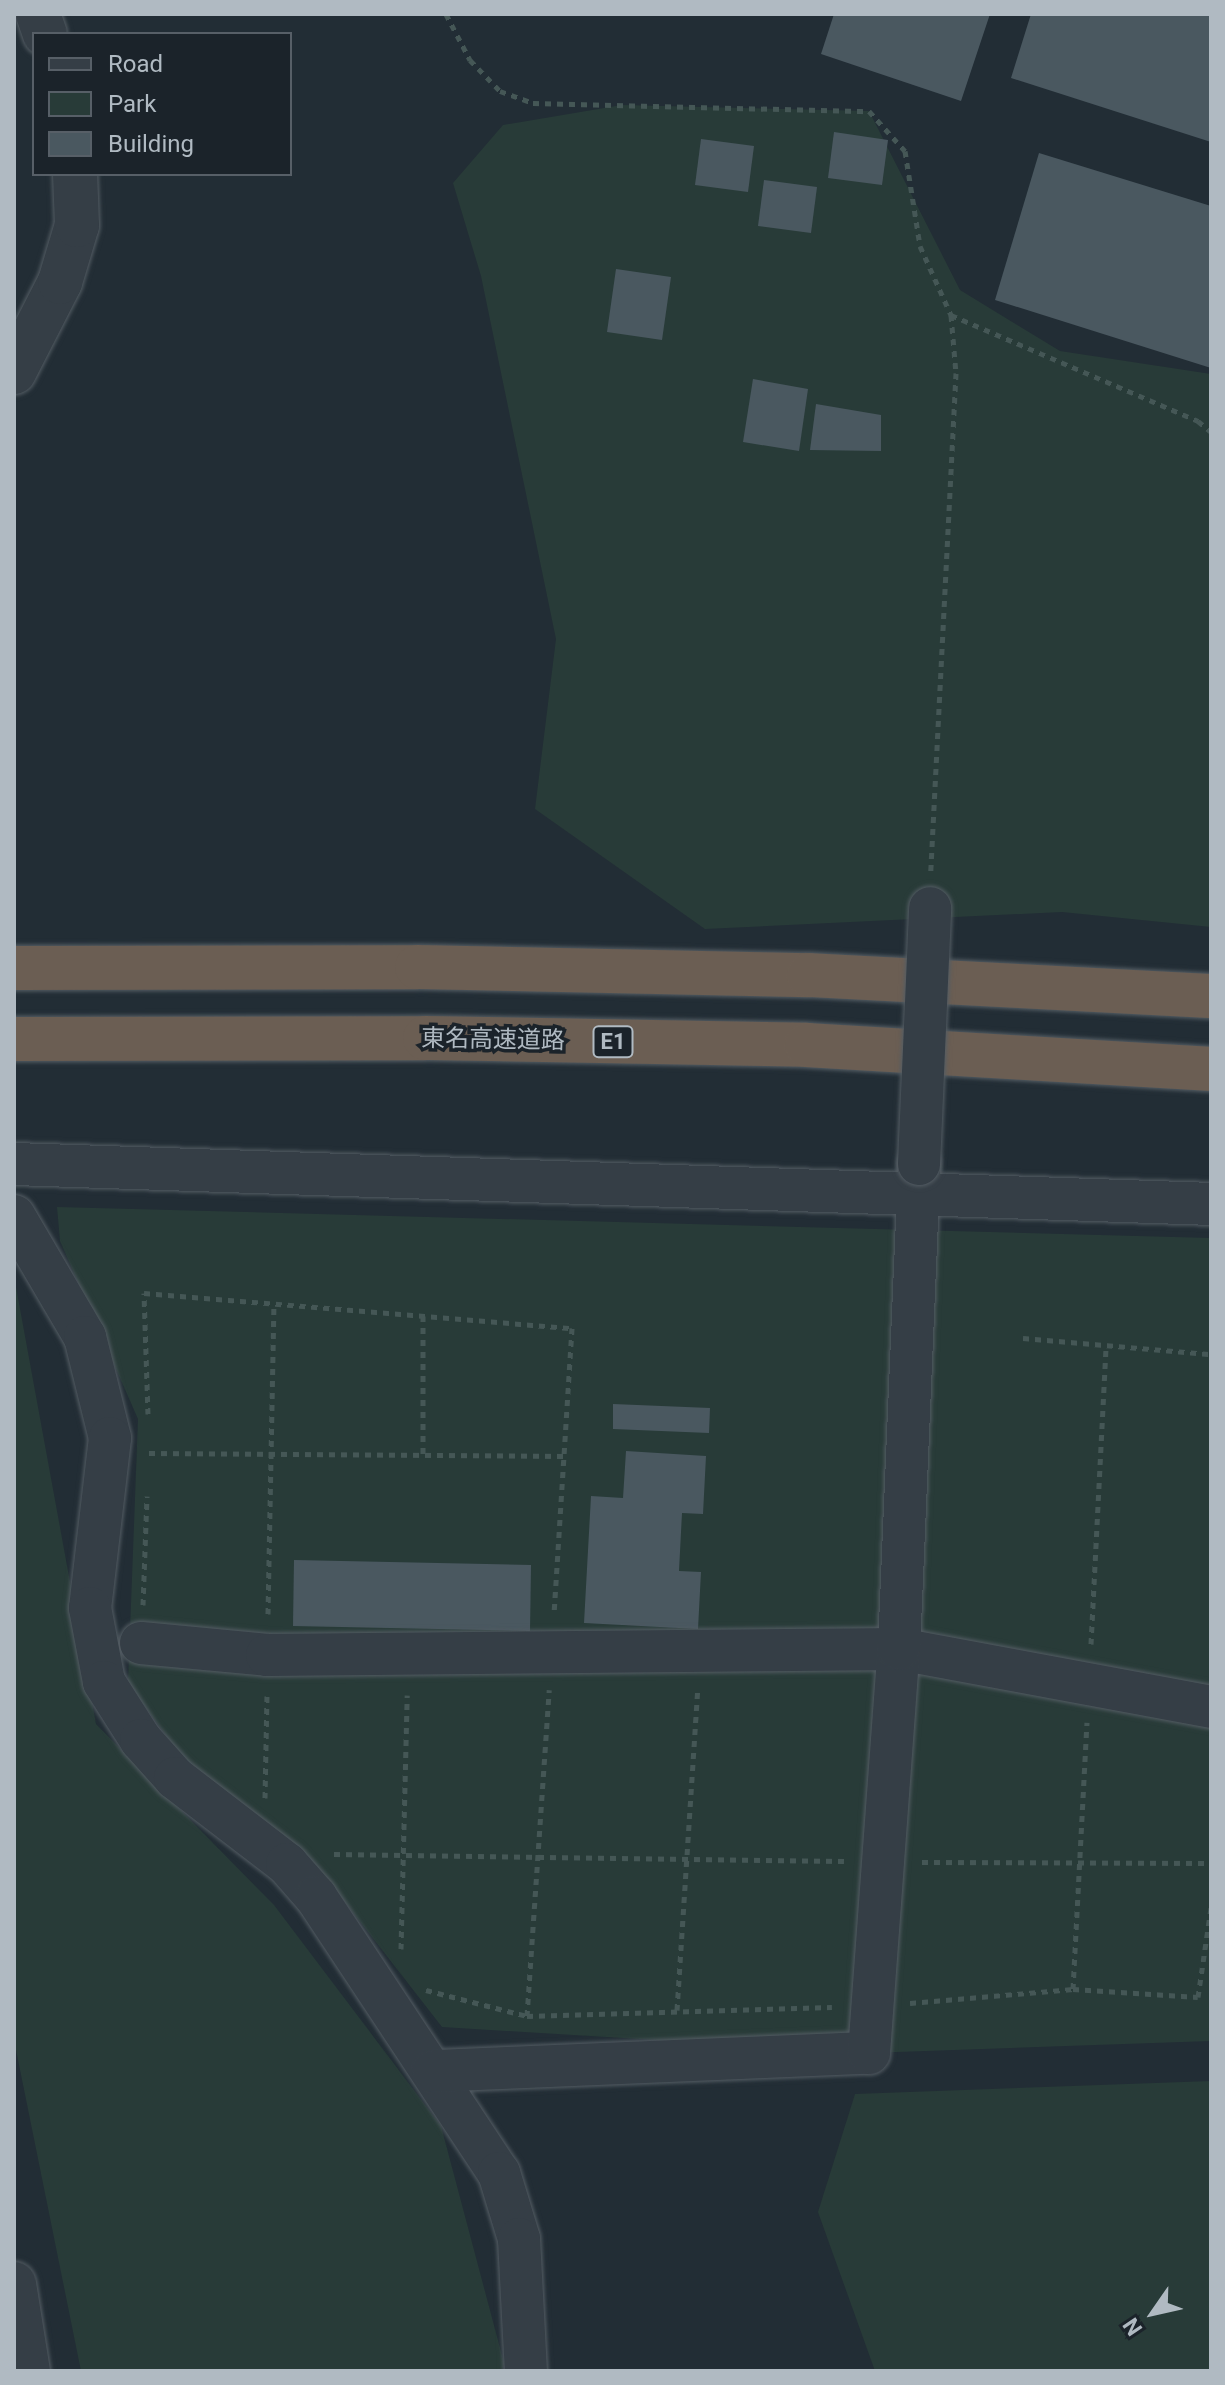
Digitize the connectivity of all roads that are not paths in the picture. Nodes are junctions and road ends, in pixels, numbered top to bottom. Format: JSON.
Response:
{"nodes":[{"id":1,"x":75,"y":176,"type":"edge"},
{"id":2,"x":14,"y":372,"type":"edge"},
{"id":3,"x":930,"y":908,"type":"road end"},
{"id":4,"x":14,"y":968,"type":"edge"},
{"id":5,"x":1211,"y":996,"type":"edge"},
{"id":6,"x":14,"y":1039,"type":"edge"},
{"id":7,"x":1211,"y":1069,"type":"edge"},
{"id":8,"x":14,"y":1164,"type":"edge"},
{"id":9,"x":918,"y":1178,"type":"junction"},
{"id":10,"x":1211,"y":1204,"type":"edge"},
{"id":11,"x":14,"y":1216,"type":"edge"},
{"id":12,"x":141,"y":1643,"type":"dead end"},
{"id":13,"x":899,"y":1649,"type":"junction"},
{"id":14,"x":1211,"y":1707,"type":"edge"},
{"id":15,"x":433,"y":2071,"type":"junction"},
{"id":16,"x":14,"y":2284,"type":"edge"},
{"id":17,"x":28,"y":2371,"type":"edge"},
{"id":18,"x":526,"y":2371,"type":"edge"}],
"edges":[{"from":1,"to":2,"type":"street"},
{"from":3,"to":9,"type":"street","bridge":true},
{"from":4,"to":5,"type":"highway"},
{"from":6,"to":7,"type":"highway","name":"東名高速道路","number":"E1"},
{"from":8,"to":9,"type":"street"},
{"from":9,"to":10,"type":"street"},
{"from":9,"to":13,"type":"street"},
{"from":11,"to":15,"type":"street"},
{"from":12,"to":13,"type":"street"},
{"from":13,"to":14,"type":"street"},
{"from":13,"to":15,"type":"street"},
{"from":15,"to":18,"type":"street"},
{"from":16,"to":17,"type":"street"}]}
